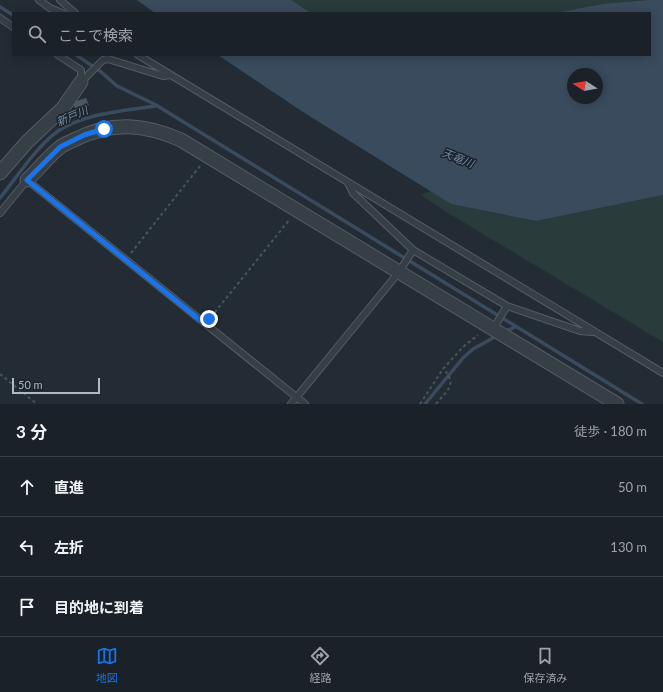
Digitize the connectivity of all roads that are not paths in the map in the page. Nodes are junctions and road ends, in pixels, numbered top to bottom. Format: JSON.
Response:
{"nodes":[{"id":1,"x":39,"y":0,"type":"edge"},
{"id":2,"x":60,"y":0,"type":"edge"},
{"id":3,"x":60,"y":12,"type":"edge"},
{"id":4,"x":74,"y":12,"type":"edge"},
{"id":5,"x":0,"y":18,"type":"edge"},
{"id":6,"x":12,"y":25,"type":"edge"},
{"id":7,"x":60,"y":56,"type":"edge"},
{"id":8,"x":140,"y":56,"type":"edge"},
{"id":9,"x":171,"y":75,"type":"junction"},
{"id":10,"x":86,"y":77,"type":"junction"},
{"id":11,"x":0,"y":174,"type":"edge"},
{"id":12,"x":25,"y":179,"type":"junction"},
{"id":13,"x":348,"y":183,"type":"junction"},
{"id":14,"x":0,"y":213,"type":"edge"},
{"id":15,"x":412,"y":252,"type":"junction"},
{"id":16,"x":401,"y":269,"type":"junction"},
{"id":17,"x":506,"y":308,"type":"junction"},
{"id":18,"x":492,"y":326,"type":"junction"},
{"id":19,"x":594,"y":332,"type":"junction"},
{"id":20,"x":663,"y":373,"type":"edge"},
{"id":21,"x":297,"y":398,"type":"junction"},
{"id":22,"x":291,"y":404,"type":"edge"},
{"id":23,"x":305,"y":404,"type":"edge"},
{"id":24,"x":618,"y":404,"type":"edge"}],
"edges":[{"from":1,"to":3,"type":"lane"},
{"from":2,"to":4,"type":"lane"},
{"from":5,"to":6,"type":"lane"},
{"from":7,"to":10,"type":"lane"},
{"from":8,"to":9,"type":"lane"},
{"from":9,"to":10,"type":"lane"},
{"from":9,"to":13,"type":"lane"},
{"from":10,"to":11,"type":"street"},
{"from":12,"to":14,"type":"lane"},
{"from":12,"to":16,"type":"street"},
{"from":12,"to":21,"type":"lane"},
{"from":13,"to":15,"type":"lane"},
{"from":13,"to":19,"type":"lane"},
{"from":15,"to":16,"type":"lane"},
{"from":15,"to":17,"type":"lane"},
{"from":16,"to":18,"type":"street"},
{"from":16,"to":21,"type":"lane"},
{"from":17,"to":18,"type":"lane"},
{"from":17,"to":19,"type":"lane"},
{"from":18,"to":24,"type":"street"},
{"from":19,"to":20,"type":"lane"},
{"from":21,"to":22,"type":"lane"},
{"from":21,"to":23,"type":"lane"}]}
